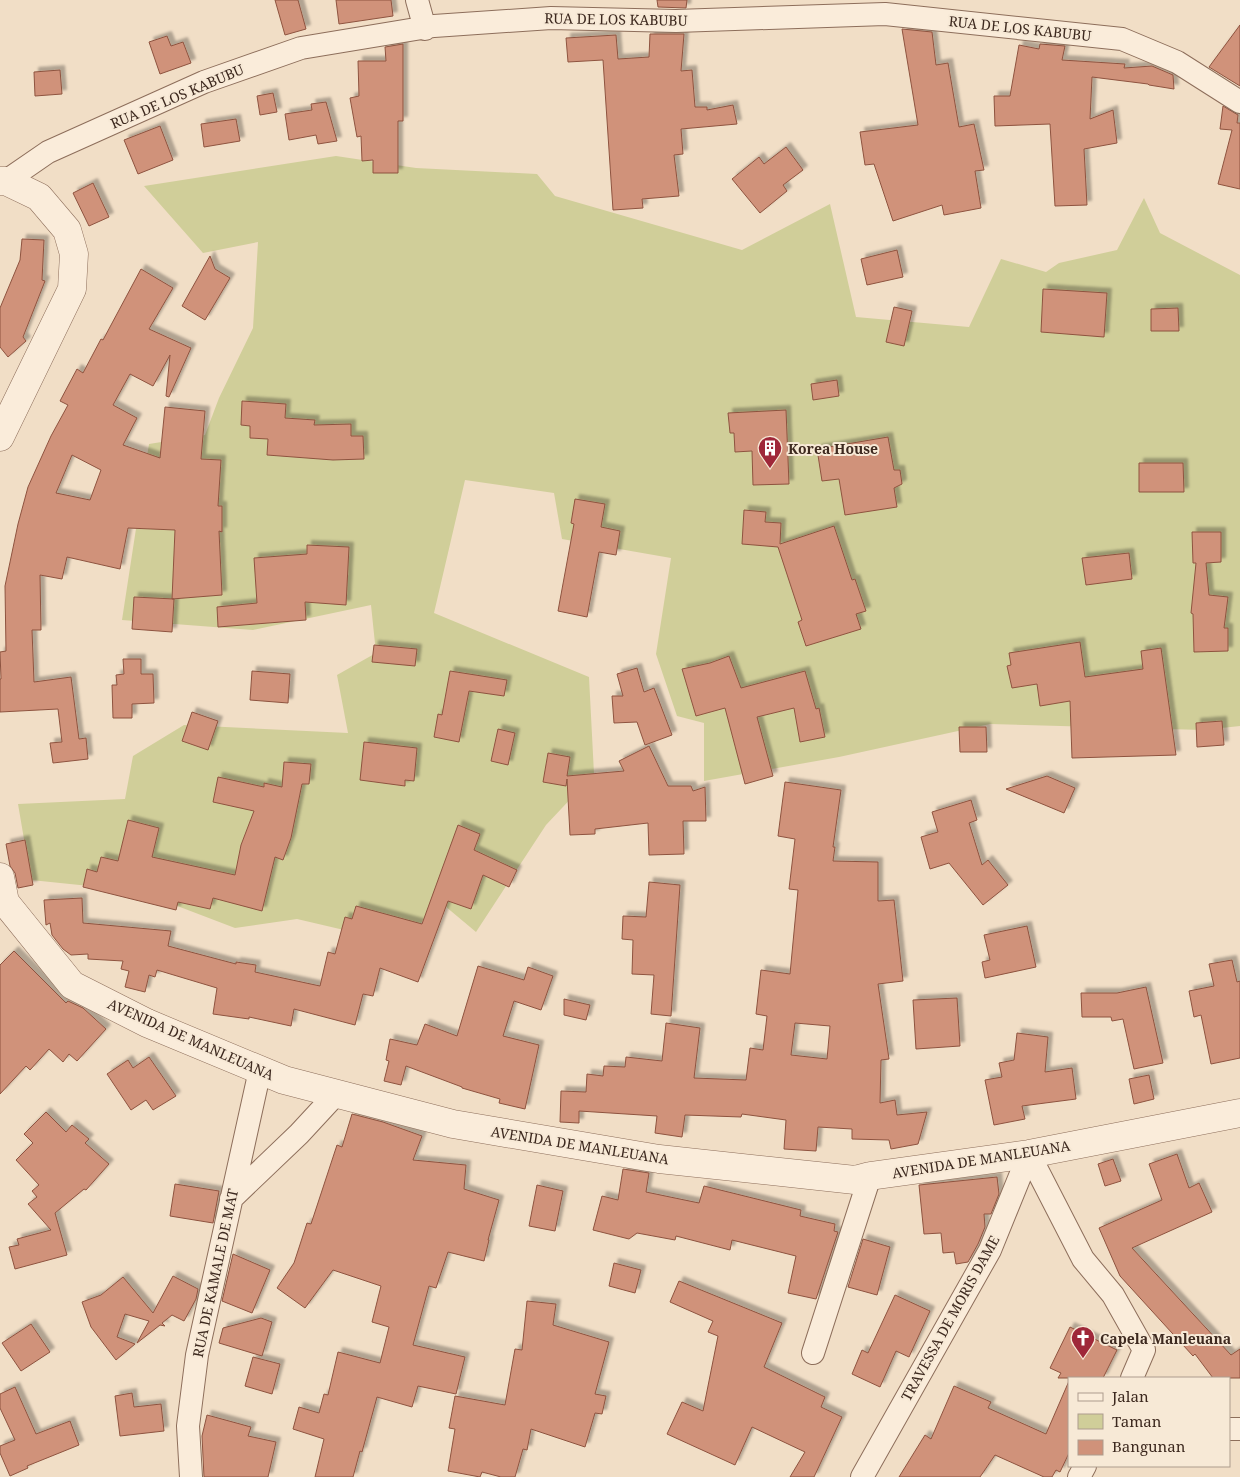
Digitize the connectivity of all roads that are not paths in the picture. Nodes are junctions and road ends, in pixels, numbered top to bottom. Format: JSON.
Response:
{"nodes":[{"id":1,"x":417,"y":0,"type":"edge"},
{"id":2,"x":425,"y":29,"type":"junction"},
{"id":3,"x":1240,"y":102,"type":"edge"},
{"id":4,"x":3,"y":181,"type":"edge"},
{"id":5,"x":0,"y":437,"type":"edge"},
{"id":6,"x":0,"y":876,"type":"edge"},
{"id":7,"x":260,"y":1070,"type":"junction"},
{"id":8,"x":336,"y":1094,"type":"junction"},
{"id":9,"x":1240,"y":1112,"type":"edge"},
{"id":10,"x":1029,"y":1154,"type":"junction"},
{"id":11,"x":870,"y":1176,"type":"junction"},
{"id":12,"x":231,"y":1199,"type":"junction"},
{"id":13,"x":813,"y":1353,"type":"dead end"},
{"id":14,"x":1138,"y":1375,"type":"edge"},
{"id":15,"x":191,"y":1477,"type":"edge"},
{"id":16,"x":862,"y":1477,"type":"edge"}],
"edges":[{"from":1,"to":2,"type":"street"},
{"from":2,"to":3,"type":"street","name":"RUA DE LOS KABUBU"},
{"from":2,"to":4,"type":"street","name":"RUA DE LOS KABUBU"},
{"from":4,"to":5,"type":"street"},
{"from":6,"to":7,"type":"street","name":"AVENIDA DE MANLEUANA"},
{"from":7,"to":8,"type":"street","name":"AVENIDA DE MANLEUANA"},
{"from":7,"to":12,"type":"street","name":"RUA DE KAMALE DE MAT"},
{"from":8,"to":11,"type":"street","name":"AVENIDA DE MANLEUANA"},
{"from":8,"to":12,"type":"street"},
{"from":9,"to":10,"type":"street","name":"AVENIDA DE MANLEUANA"},
{"from":10,"to":11,"type":"street","name":"AVENIDA DE MANLEUANA"},
{"from":10,"to":14,"type":"street"},
{"from":10,"to":16,"type":"street","name":"TRAVESSA DE MORIS DAME"},
{"from":11,"to":13,"type":"street"},
{"from":12,"to":15,"type":"street","name":"RUA DE KAMALE DE MAT"}]}
